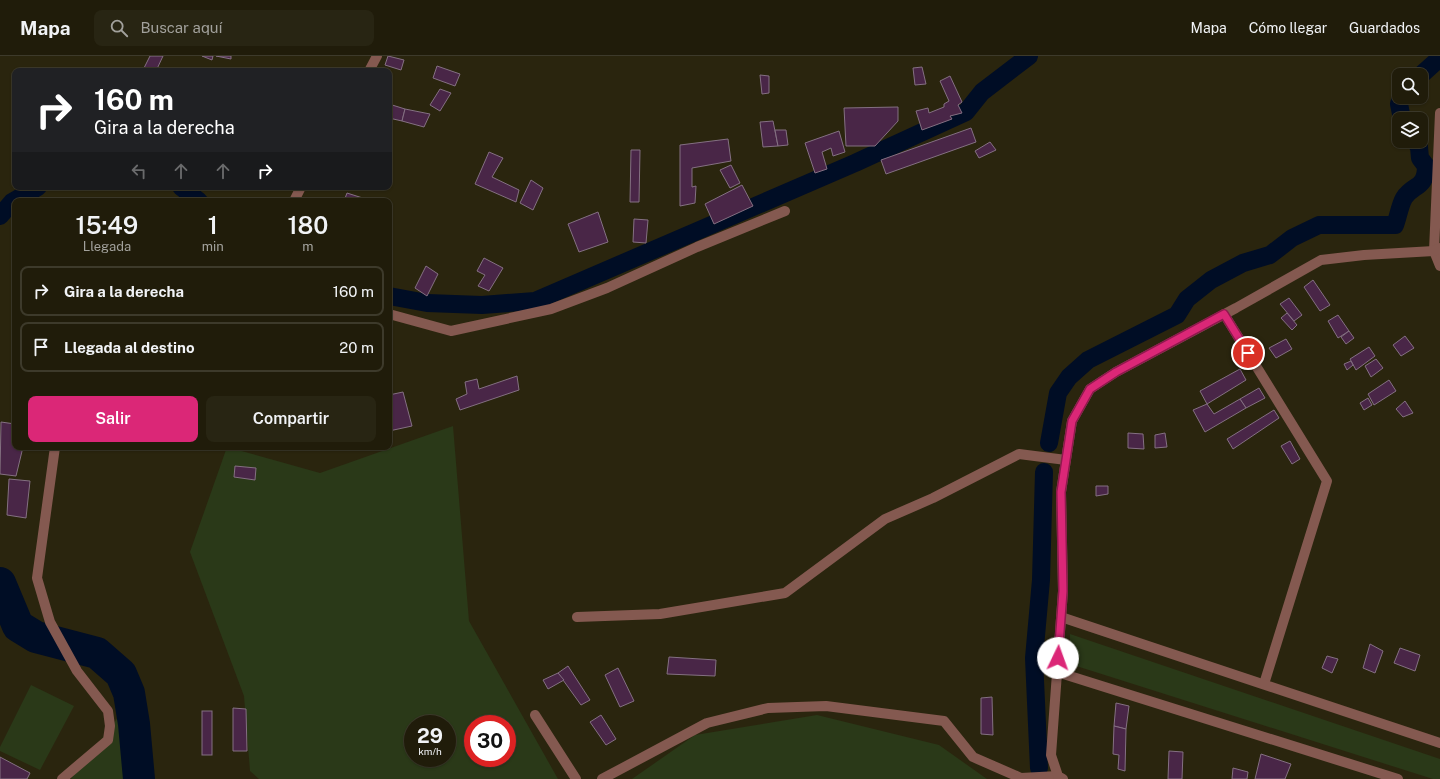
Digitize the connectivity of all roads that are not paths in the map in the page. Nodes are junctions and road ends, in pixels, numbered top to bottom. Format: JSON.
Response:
{"nodes":[{"id":1,"x":377,"y":56,"type":"edge"},
{"id":2,"x":371,"y":68,"type":"edge"},
{"id":3,"x":1440,"y":114,"type":"edge"},
{"id":4,"x":785,"y":211,"type":"dead end"},
{"id":5,"x":1437,"y":250,"type":"edge"},
{"id":6,"x":1440,"y":266,"type":"edge"},
{"id":7,"x":1224,"y":314,"type":"junction"},
{"id":8,"x":392,"y":315,"type":"edge"},
{"id":9,"x":55,"y":450,"type":"edge"},
{"id":10,"x":1066,"y":460,"type":"junction"},
{"id":11,"x":577,"y":617,"type":"dead end"},
{"id":12,"x":1061,"y":617,"type":"junction"},
{"id":13,"x":1057,"y":672,"type":"junction"},
{"id":14,"x":1264,"y":684,"type":"junction"},
{"id":15,"x":535,"y":715,"type":"dead end"},
{"id":16,"x":1440,"y":743,"type":"edge"},
{"id":17,"x":1061,"y":777,"type":"edge"},
{"id":18,"x":62,"y":779,"type":"edge"},
{"id":19,"x":576,"y":779,"type":"edge"},
{"id":20,"x":602,"y":779,"type":"edge"},
{"id":21,"x":1398,"y":779,"type":"edge"}],
"edges":[{"from":1,"to":2,"type":"street"},
{"from":3,"to":5,"type":"street"},
{"from":4,"to":8,"type":"street"},
{"from":5,"to":6,"type":"street"},
{"from":5,"to":7,"type":"street"},
{"from":7,"to":10,"type":"street"},
{"from":7,"to":14,"type":"street"},
{"from":9,"to":18,"type":"street"},
{"from":10,"to":11,"type":"street"},
{"from":10,"to":12,"type":"street"},
{"from":12,"to":13,"type":"street"},
{"from":12,"to":14,"type":"street"},
{"from":13,"to":17,"type":"street"},
{"from":13,"to":21,"type":"street"},
{"from":14,"to":16,"type":"street"},
{"from":15,"to":19,"type":"street"},
{"from":17,"to":20,"type":"street"}]}
